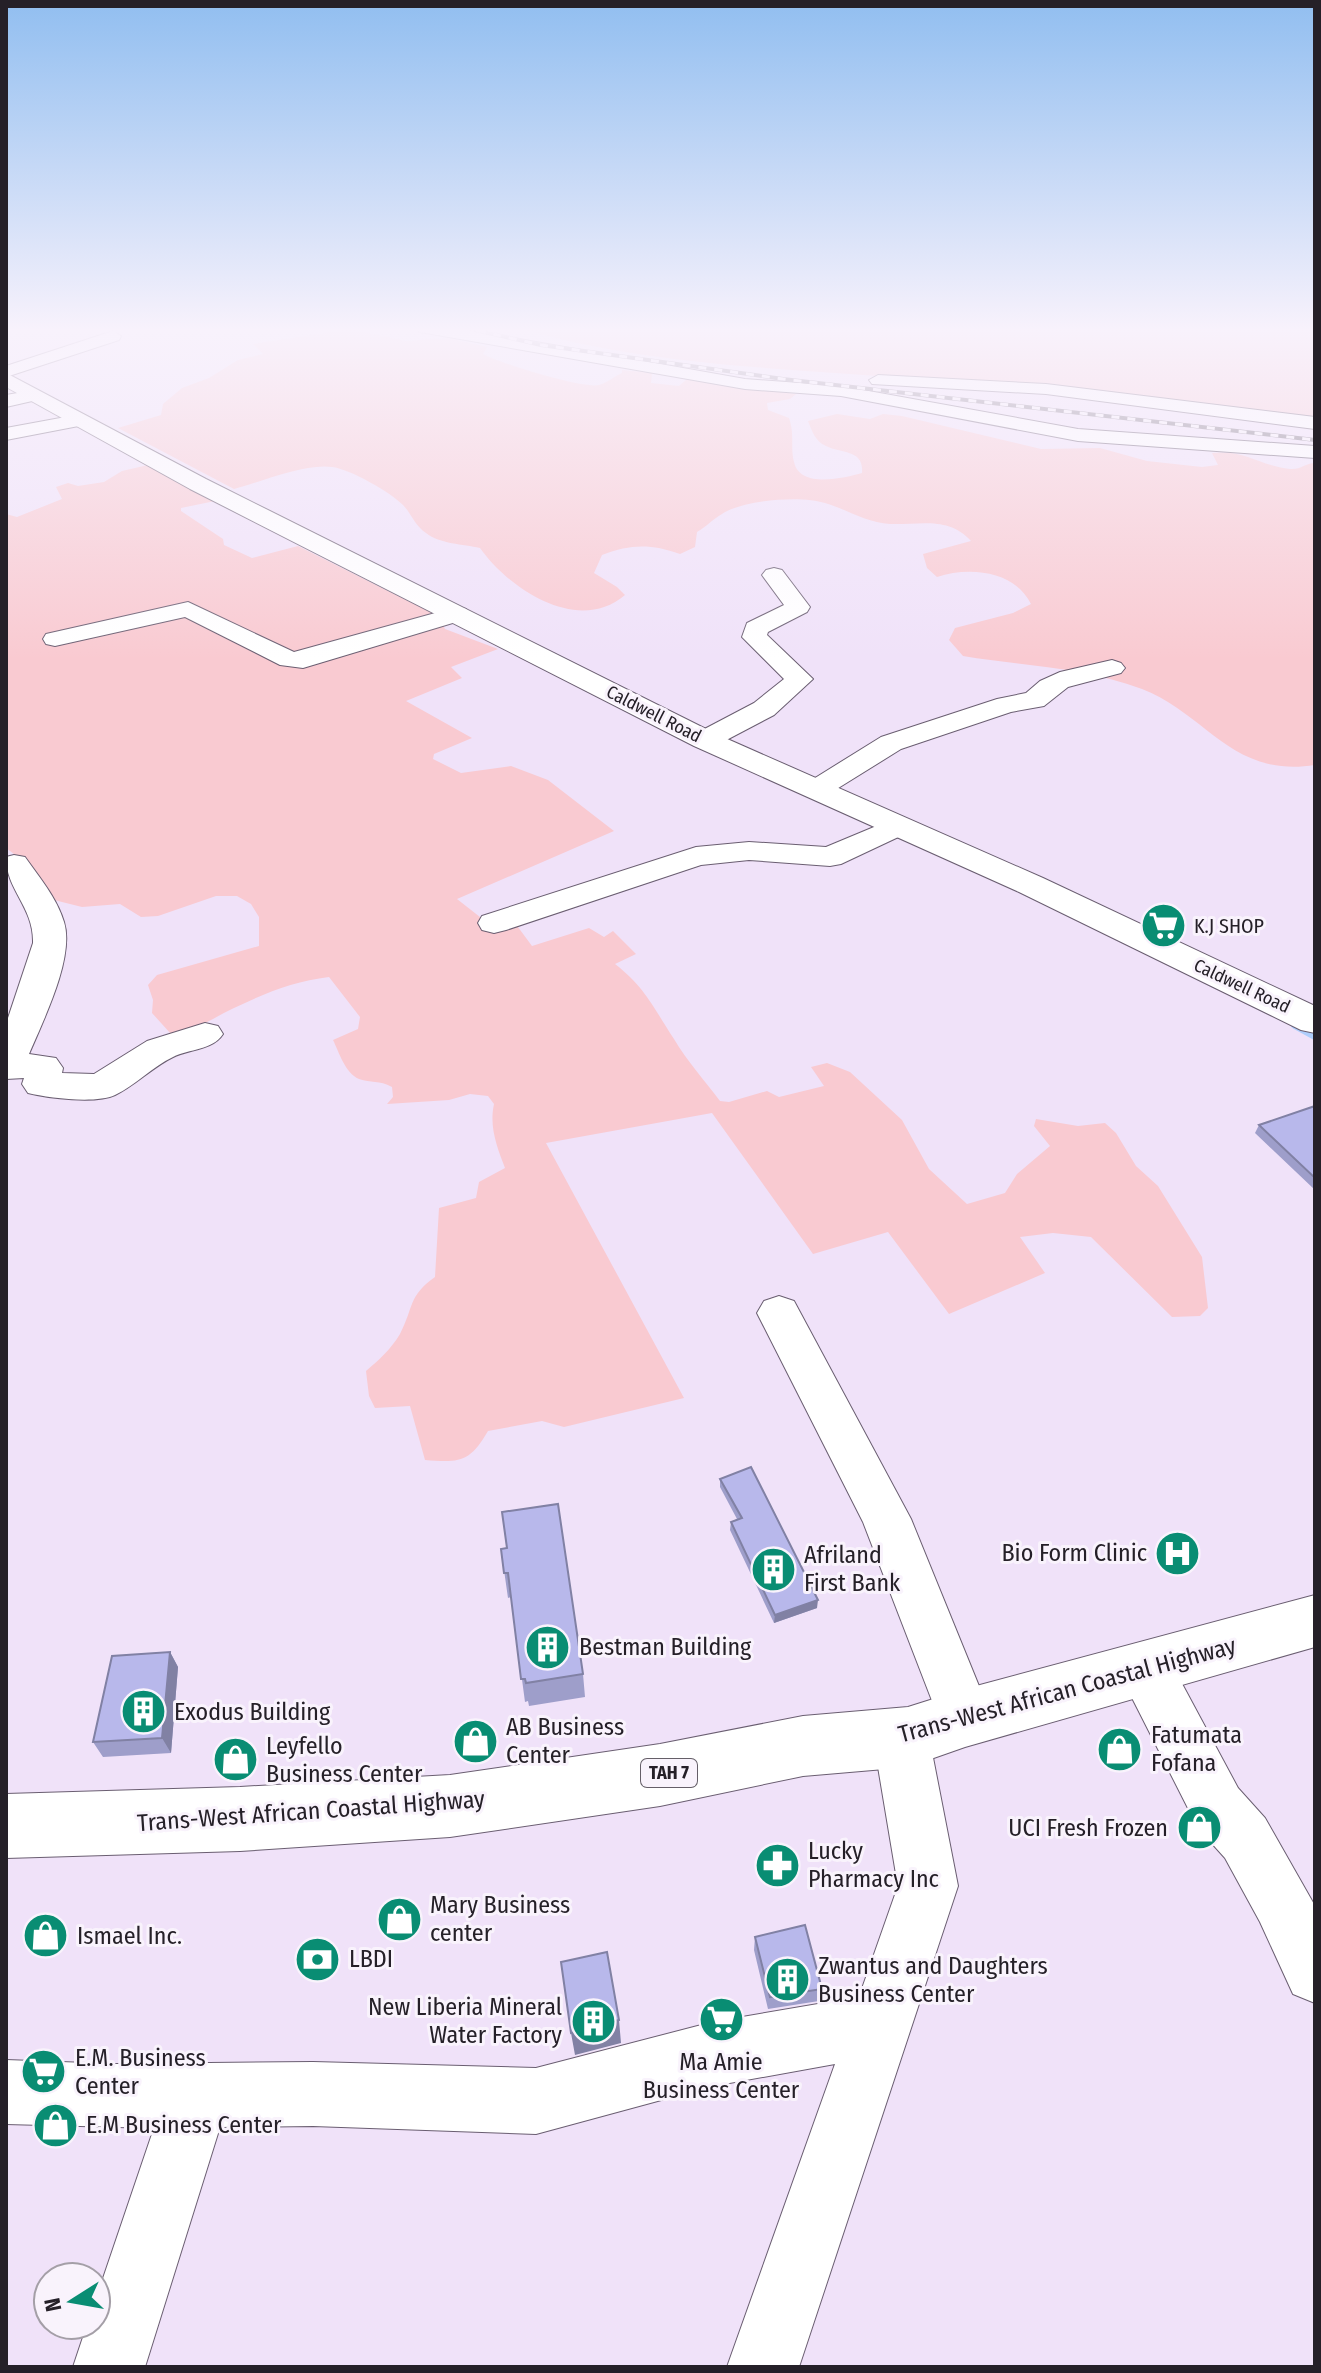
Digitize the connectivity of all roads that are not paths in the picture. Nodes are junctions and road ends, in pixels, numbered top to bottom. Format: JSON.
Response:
{"nodes":[{"id":1,"x":114,"y":438,"type":"edge"},
{"id":2,"x":1126,"y":438,"type":"edge"},
{"id":3,"x":1315,"y":452,"type":"edge"},
{"id":4,"x":774,"y":575,"type":"dead end"},
{"id":5,"x":457,"y":614,"type":"junction"},
{"id":6,"x":55,"y":639,"type":"dead end"},
{"id":7,"x":1112,"y":668,"type":"dead end"},
{"id":8,"x":705,"y":740,"type":"junction"},
{"id":9,"x":817,"y":789,"type":"junction"},
{"id":10,"x":898,"y":826,"type":"junction"},
{"id":11,"x":14,"y":864,"type":"dead end"},
{"id":12,"x":494,"y":923,"type":"dead end"},
{"id":13,"x":1315,"y":1021,"type":"edge"},
{"id":14,"x":205,"y":1034,"type":"dead end"},
{"id":15,"x":6,"y":1067,"type":"edge"},
{"id":16,"x":779,"y":1313,"type":"dead end"},
{"id":17,"x":1315,"y":1621,"type":"edge"},
{"id":18,"x":1146,"y":1670,"type":"junction"},
{"id":19,"x":965,"y":1718,"type":"junction"},
{"id":20,"x":901,"y":1737,"type":"junction"},
{"id":21,"x":6,"y":1826,"type":"edge"},
{"id":22,"x":1315,"y":1972,"type":"edge"},
{"id":23,"x":878,"y":2025,"type":"junction"},
{"id":24,"x":6,"y":2092,"type":"edge"},
{"id":25,"x":198,"y":2094,"type":"junction"},
{"id":26,"x":109,"y":2367,"type":"edge"},
{"id":27,"x":763,"y":2367,"type":"edge"}],
"edges":[{"from":1,"to":5,"type":"main road","name":"Caldwell Road"},
{"from":2,"to":3,"type":"street"},
{"from":4,"to":8,"type":"street"},
{"from":5,"to":6,"type":"street"},
{"from":5,"to":8,"type":"main road","name":"Caldwell Road"},
{"from":7,"to":9,"type":"street"},
{"from":8,"to":9,"type":"main road","name":"Caldwell Road"},
{"from":9,"to":10,"type":"main road","name":"Caldwell Road"},
{"from":10,"to":12,"type":"street"},
{"from":10,"to":13,"type":"main road","name":"Caldwell Road"},
{"from":11,"to":15,"type":"street"},
{"from":14,"to":15,"type":"street"},
{"from":16,"to":19,"type":"street"},
{"from":17,"to":18,"type":"main road","name":"Trans-West African Coastal Highway","number":"TAH 7"},
{"from":18,"to":19,"type":"main road","name":"Trans-West African Coastal Highway","number":"TAH 7"},
{"from":18,"to":22,"type":"street"},
{"from":19,"to":20,"type":"main road","name":"Trans-West African Coastal Highway","number":"TAH 7"},
{"from":20,"to":21,"type":"main road","name":"Trans-West African Coastal Highway","number":"TAH 7"},
{"from":20,"to":23,"type":"street"},
{"from":23,"to":25,"type":"street"},
{"from":23,"to":27,"type":"street"},
{"from":24,"to":25,"type":"street"},
{"from":25,"to":26,"type":"street"}]}
